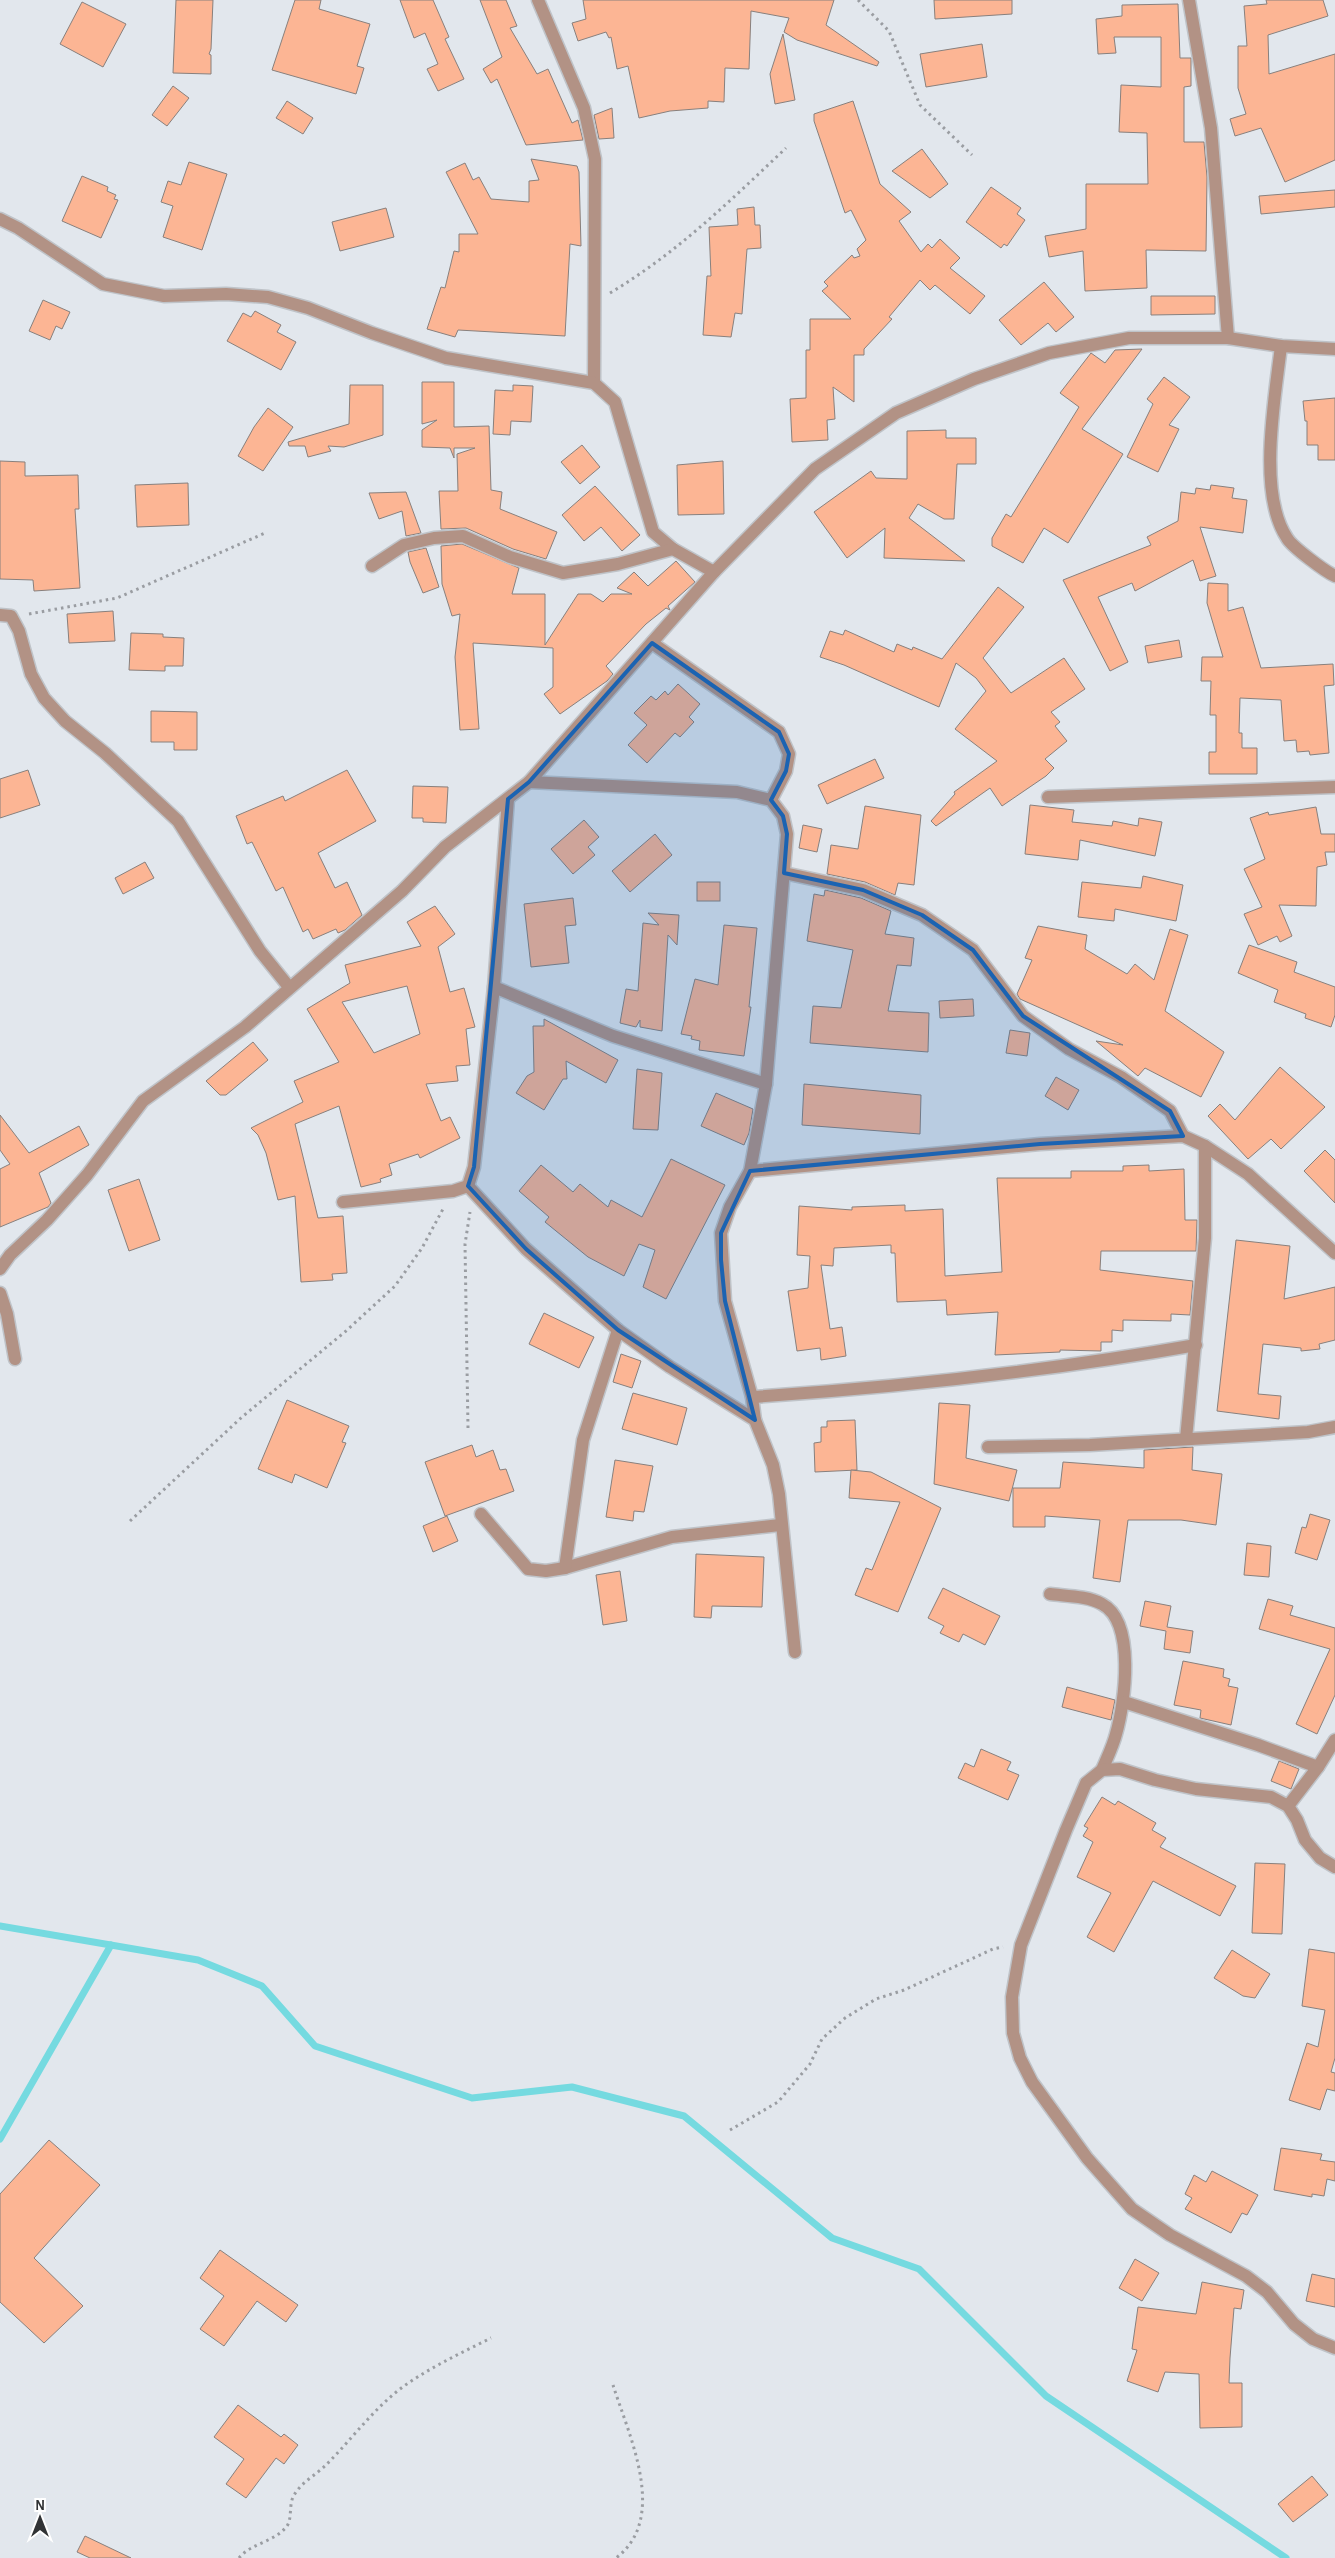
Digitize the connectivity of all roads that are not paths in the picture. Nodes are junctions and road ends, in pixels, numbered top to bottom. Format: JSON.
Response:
{"nodes":[{"id":1,"x":538,"y":0,"type":"edge"},
{"id":2,"x":1190,"y":0,"type":"edge"},
{"id":3,"x":0,"y":219,"type":"edge"},
{"id":4,"x":1228,"y":338,"type":"junction"},
{"id":5,"x":1281,"y":346,"type":"junction"},
{"id":6,"x":1335,"y":348,"type":"edge"},
{"id":7,"x":594,"y":383,"type":"junction"},
{"id":8,"x":673,"y":549,"type":"junction"},
{"id":9,"x":372,"y":566,"type":"dead end"},
{"id":10,"x":714,"y":572,"type":"junction"},
{"id":11,"x":1335,"y":576,"type":"edge"},
{"id":12,"x":6,"y":616,"type":"edge"},
{"id":13,"x":652,"y":643,"type":"junction"},
{"id":14,"x":529,"y":782,"type":"junction"},
{"id":15,"x":1335,"y":787,"type":"edge"},
{"id":16,"x":1048,"y":797,"type":"dead end"},
{"id":17,"x":508,"y":799,"type":"junction"},
{"id":18,"x":771,"y":800,"type":"junction"},
{"id":19,"x":784,"y":872,"type":"junction"},
{"id":20,"x":289,"y":987,"type":"junction"},
{"id":21,"x":494,"y":987,"type":"junction"},
{"id":22,"x":766,"y":1084,"type":"junction"},
{"id":23,"x":1183,"y":1136,"type":"junction"},
{"id":24,"x":1205,"y":1146,"type":"junction"},
{"id":25,"x":750,"y":1171,"type":"junction"},
{"id":26,"x":470,"y":1190,"type":"junction"},
{"id":27,"x":343,"y":1202,"type":"dead end"},
{"id":28,"x":1335,"y":1253,"type":"edge"},
{"id":29,"x":0,"y":1269,"type":"edge"},
{"id":30,"x":0,"y":1293,"type":"edge"},
{"id":31,"x":618,"y":1330,"type":"junction"},
{"id":32,"x":1196,"y":1345,"type":"junction"},
{"id":33,"x":15,"y":1359,"type":"dead end"},
{"id":34,"x":752,"y":1397,"type":"junction"},
{"id":35,"x":755,"y":1420,"type":"junction"},
{"id":36,"x":1335,"y":1427,"type":"edge"},
{"id":37,"x":1186,"y":1439,"type":"junction"},
{"id":38,"x":988,"y":1448,"type":"dead end"},
{"id":39,"x":482,"y":1514,"type":"dead end"},
{"id":40,"x":780,"y":1524,"type":"junction"},
{"id":41,"x":565,"y":1568,"type":"junction"},
{"id":42,"x":1050,"y":1594,"type":"dead end"},
{"id":43,"x":795,"y":1652,"type":"dead end"},
{"id":44,"x":1124,"y":1702,"type":"junction"},
{"id":45,"x":1335,"y":1740,"type":"edge"},
{"id":46,"x":1318,"y":1767,"type":"junction"},
{"id":47,"x":1102,"y":1770,"type":"junction"},
{"id":48,"x":1288,"y":1806,"type":"junction"},
{"id":49,"x":1335,"y":1867,"type":"edge"},
{"id":50,"x":1335,"y":2348,"type":"edge"}],
"edges":[{"from":1,"to":7,"type":"street"},
{"from":2,"to":4,"type":"street"},
{"from":3,"to":7,"type":"street"},
{"from":4,"to":5,"type":"street"},
{"from":4,"to":10,"type":"street"},
{"from":5,"to":6,"type":"street"},
{"from":5,"to":11,"type":"street"},
{"from":7,"to":8,"type":"street"},
{"from":8,"to":9,"type":"street"},
{"from":8,"to":10,"type":"street"},
{"from":10,"to":13,"type":"street"},
{"from":12,"to":20,"type":"street"},
{"from":13,"to":14,"type":"street"},
{"from":13,"to":18,"type":"street"},
{"from":14,"to":17,"type":"street"},
{"from":14,"to":18,"type":"street"},
{"from":15,"to":16,"type":"street"},
{"from":17,"to":20,"type":"street"},
{"from":17,"to":21,"type":"street"},
{"from":18,"to":19,"type":"street"},
{"from":19,"to":22,"type":"street"},
{"from":19,"to":23,"type":"street"},
{"from":20,"to":29,"type":"street"},
{"from":21,"to":22,"type":"street"},
{"from":21,"to":26,"type":"street"},
{"from":22,"to":25,"type":"street"},
{"from":23,"to":24,"type":"street"},
{"from":23,"to":25,"type":"street"},
{"from":24,"to":28,"type":"street"},
{"from":24,"to":32,"type":"street"},
{"from":25,"to":34,"type":"street"},
{"from":26,"to":27,"type":"street"},
{"from":26,"to":31,"type":"street"},
{"from":30,"to":33,"type":"street"},
{"from":31,"to":35,"type":"street"},
{"from":31,"to":41,"type":"street"},
{"from":32,"to":34,"type":"street"},
{"from":32,"to":37,"type":"street"},
{"from":34,"to":35,"type":"street"},
{"from":35,"to":40,"type":"street"},
{"from":36,"to":37,"type":"street"},
{"from":37,"to":38,"type":"street"},
{"from":39,"to":41,"type":"street"},
{"from":40,"to":41,"type":"street"},
{"from":40,"to":43,"type":"street"},
{"from":42,"to":44,"type":"street"},
{"from":44,"to":46,"type":"street"},
{"from":44,"to":47,"type":"street"},
{"from":45,"to":46,"type":"street"},
{"from":46,"to":48,"type":"street"},
{"from":47,"to":48,"type":"street"},
{"from":47,"to":50,"type":"street"},
{"from":48,"to":49,"type":"street"}]}
